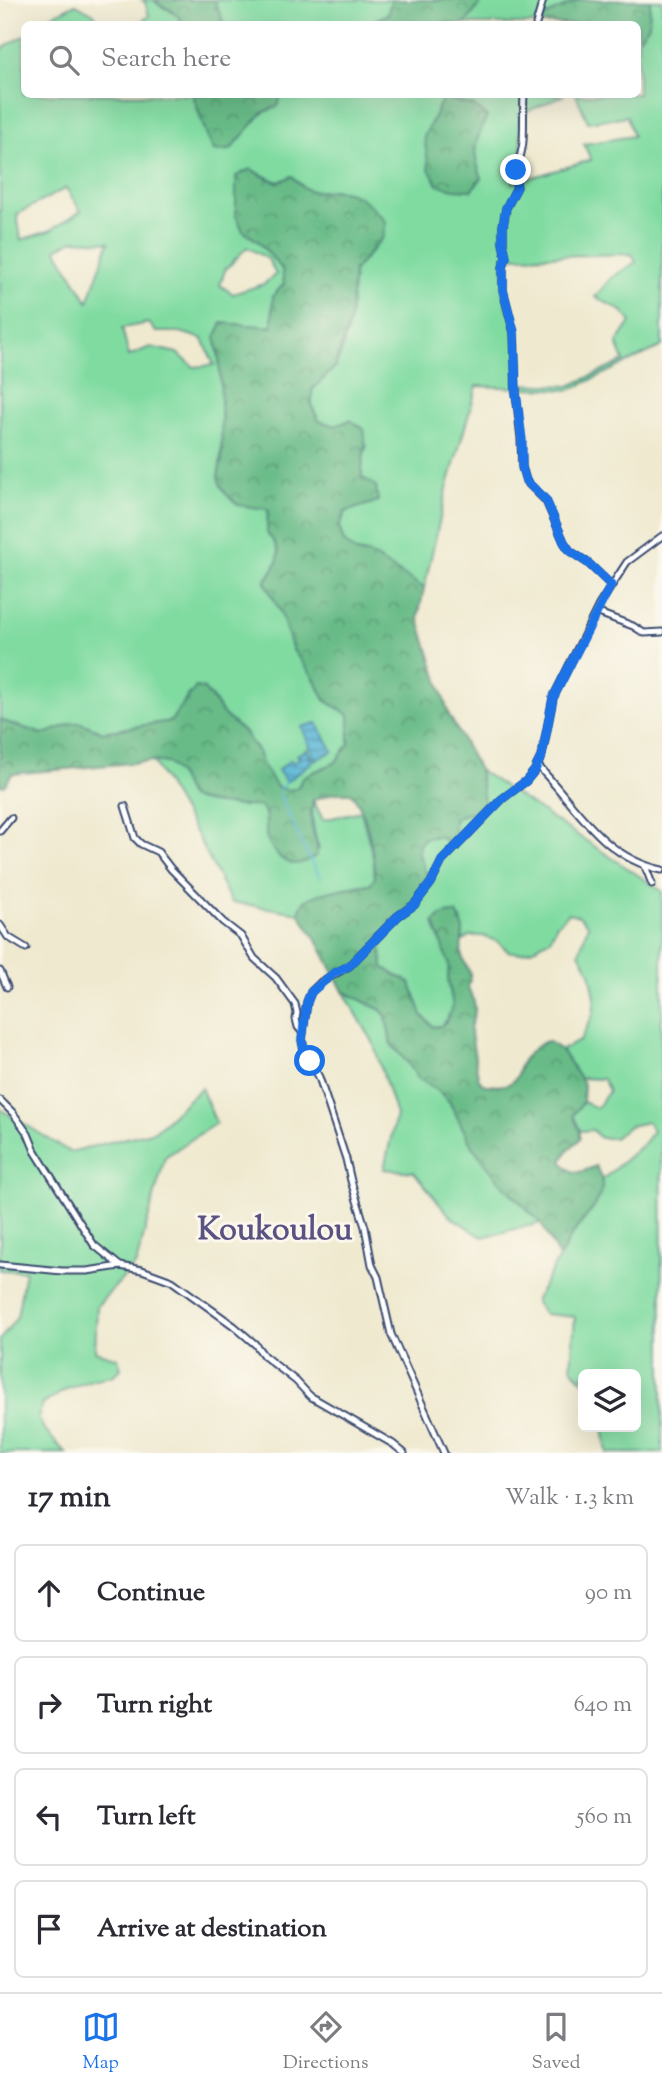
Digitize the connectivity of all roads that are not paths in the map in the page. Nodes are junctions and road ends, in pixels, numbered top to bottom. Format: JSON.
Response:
{"nodes":[{"id":1,"x":542,"y":0,"type":"edge"},
{"id":2,"x":537,"y":21,"type":"edge"},
{"id":3,"x":524,"y":98,"type":"edge"},
{"id":4,"x":662,"y":536,"type":"edge"},
{"id":5,"x":611,"y":585,"type":"junction"},
{"id":6,"x":596,"y":612,"type":"junction"},
{"id":7,"x":662,"y":632,"type":"edge"},
{"id":8,"x":537,"y":765,"type":"junction"},
{"id":9,"x":125,"y":806,"type":"dead end"},
{"id":10,"x":11,"y":818,"type":"dead end"},
{"id":11,"x":0,"y":831,"type":"edge"},
{"id":12,"x":645,"y":866,"type":"junction"},
{"id":13,"x":662,"y":870,"type":"edge"},
{"id":14,"x":653,"y":884,"type":"dead end"},
{"id":15,"x":0,"y":925,"type":"edge"},
{"id":16,"x":26,"y":948,"type":"dead end"},
{"id":17,"x":0,"y":971,"type":"edge"},
{"id":18,"x":7,"y":987,"type":"dead end"},
{"id":19,"x":303,"y":1033,"type":"junction"},
{"id":20,"x":0,"y":1100,"type":"edge"},
{"id":21,"x":0,"y":1265,"type":"edge"},
{"id":22,"x":120,"y":1266,"type":"junction"},
{"id":23,"x":404,"y":1453,"type":"edge"},
{"id":24,"x":444,"y":1453,"type":"edge"}],
"edges":[{"from":1,"to":2,"type":"street"},
{"from":3,"to":5,"type":"street"},
{"from":4,"to":5,"type":"street"},
{"from":5,"to":6,"type":"street"},
{"from":6,"to":7,"type":"street"},
{"from":6,"to":8,"type":"street"},
{"from":8,"to":12,"type":"street"},
{"from":8,"to":19,"type":"street"},
{"from":9,"to":19,"type":"street"},
{"from":10,"to":11,"type":"street"},
{"from":12,"to":13,"type":"street"},
{"from":12,"to":14,"type":"street"},
{"from":15,"to":16,"type":"street"},
{"from":17,"to":18,"type":"street"},
{"from":19,"to":24,"type":"street"},
{"from":20,"to":22,"type":"street"},
{"from":21,"to":22,"type":"street"},
{"from":22,"to":23,"type":"street"}]}
